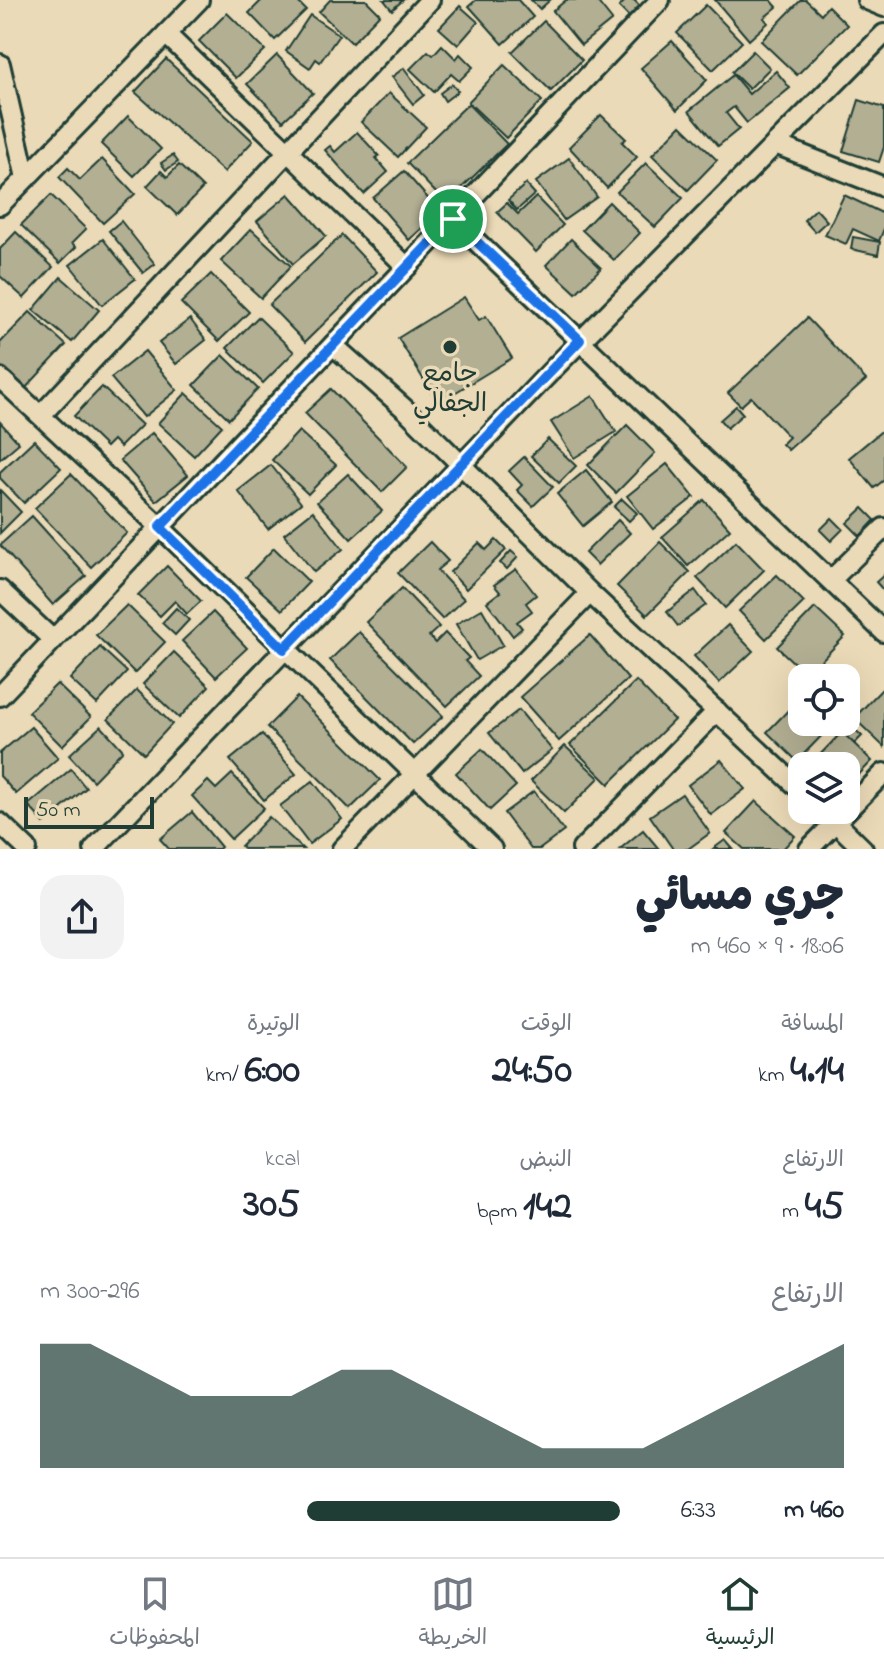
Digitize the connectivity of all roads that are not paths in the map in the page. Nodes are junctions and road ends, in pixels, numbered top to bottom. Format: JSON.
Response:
{"nodes":[{"id":1,"x":199,"y":0,"type":"edge"},
{"id":2,"x":430,"y":0,"type":"edge"},
{"id":3,"x":660,"y":0,"type":"edge"},
{"id":4,"x":867,"y":0,"type":"edge"},
{"id":5,"x":884,"y":7,"type":"edge"},
{"id":6,"x":166,"y":34,"type":"junction"},
{"id":7,"x":884,"y":34,"type":"edge"},
{"id":8,"x":0,"y":64,"type":"edge"},
{"id":9,"x":775,"y":144,"type":"junction"},
{"id":10,"x":286,"y":153,"type":"junction"},
{"id":11,"x":26,"y":178,"type":"junction"},
{"id":12,"x":884,"y":187,"type":"edge"},
{"id":13,"x":0,"y":205,"type":"edge"},
{"id":14,"x":453,"y":219,"type":"junction"},
{"id":15,"x":407,"y":267,"type":"junction"},
{"id":16,"x":580,"y":340,"type":"junction"},
{"id":17,"x":333,"y":345,"type":"junction"},
{"id":18,"x":0,"y":378,"type":"edge"},
{"id":19,"x":41,"y":415,"type":"junction"},
{"id":20,"x":461,"y":464,"type":"junction"},
{"id":21,"x":160,"y":527,"type":"junction"},
{"id":22,"x":884,"y":528,"type":"edge"},
{"id":23,"x":831,"y":580,"type":"junction"},
{"id":24,"x":0,"y":590,"type":"edge"},
{"id":25,"x":590,"y":593,"type":"junction"},
{"id":26,"x":884,"y":632,"type":"edge"},
{"id":27,"x":53,"y":640,"type":"junction"},
{"id":28,"x":284,"y":649,"type":"junction"},
{"id":29,"x":0,"y":696,"type":"edge"},
{"id":30,"x":717,"y":711,"type":"junction"},
{"id":31,"x":415,"y":773,"type":"junction"},
{"id":32,"x":884,"y":773,"type":"edge"},
{"id":33,"x":788,"y":778,"type":"edge"},
{"id":34,"x":860,"y":792,"type":"edge"},
{"id":35,"x":0,"y":823,"type":"edge"},
{"id":36,"x":824,"y":824,"type":"edge"},
{"id":37,"x":837,"y":824,"type":"edge"},
{"id":38,"x":27,"y":849,"type":"edge"},
{"id":39,"x":94,"y":849,"type":"edge"},
{"id":40,"x":342,"y":849,"type":"edge"},
{"id":41,"x":492,"y":849,"type":"edge"},
{"id":42,"x":582,"y":849,"type":"edge"},
{"id":43,"x":809,"y":849,"type":"edge"},
{"id":44,"x":863,"y":849,"type":"edge"}],
"edges":[{"from":1,"to":6,"type":"street"},
{"from":2,"to":10,"type":"street"},
{"from":3,"to":14,"type":"street"},
{"from":4,"to":5,"type":"street"},
{"from":6,"to":10,"type":"street"},
{"from":6,"to":11,"type":"street"},
{"from":7,"to":9,"type":"street"},
{"from":8,"to":11,"type":"street"},
{"from":9,"to":12,"type":"street"},
{"from":9,"to":16,"type":"street"},
{"from":10,"to":15,"type":"street"},
{"from":10,"to":19,"type":"street"},
{"from":11,"to":13,"type":"street"},
{"from":14,"to":15,"type":"street"},
{"from":14,"to":16,"type":"street"},
{"from":15,"to":17,"type":"street"},
{"from":16,"to":20,"type":"street"},
{"from":16,"to":23,"type":"street"},
{"from":17,"to":20,"type":"street"},
{"from":17,"to":21,"type":"street"},
{"from":18,"to":19,"type":"street"},
{"from":19,"to":21,"type":"street"},
{"from":20,"to":25,"type":"street"},
{"from":20,"to":28,"type":"street"},
{"from":21,"to":27,"type":"street"},
{"from":21,"to":28,"type":"street"},
{"from":22,"to":23,"type":"street"},
{"from":23,"to":26,"type":"street"},
{"from":24,"to":27,"type":"street"},
{"from":25,"to":30,"type":"street"},
{"from":25,"to":31,"type":"street"},
{"from":27,"to":29,"type":"street"},
{"from":28,"to":31,"type":"street"},
{"from":28,"to":39,"type":"street"},
{"from":30,"to":33,"type":"street"},
{"from":30,"to":42,"type":"street"},
{"from":31,"to":40,"type":"street"},
{"from":31,"to":41,"type":"street"},
{"from":32,"to":34,"type":"street"},
{"from":35,"to":38,"type":"street"},
{"from":36,"to":43,"type":"street"},
{"from":37,"to":44,"type":"street"}]}
